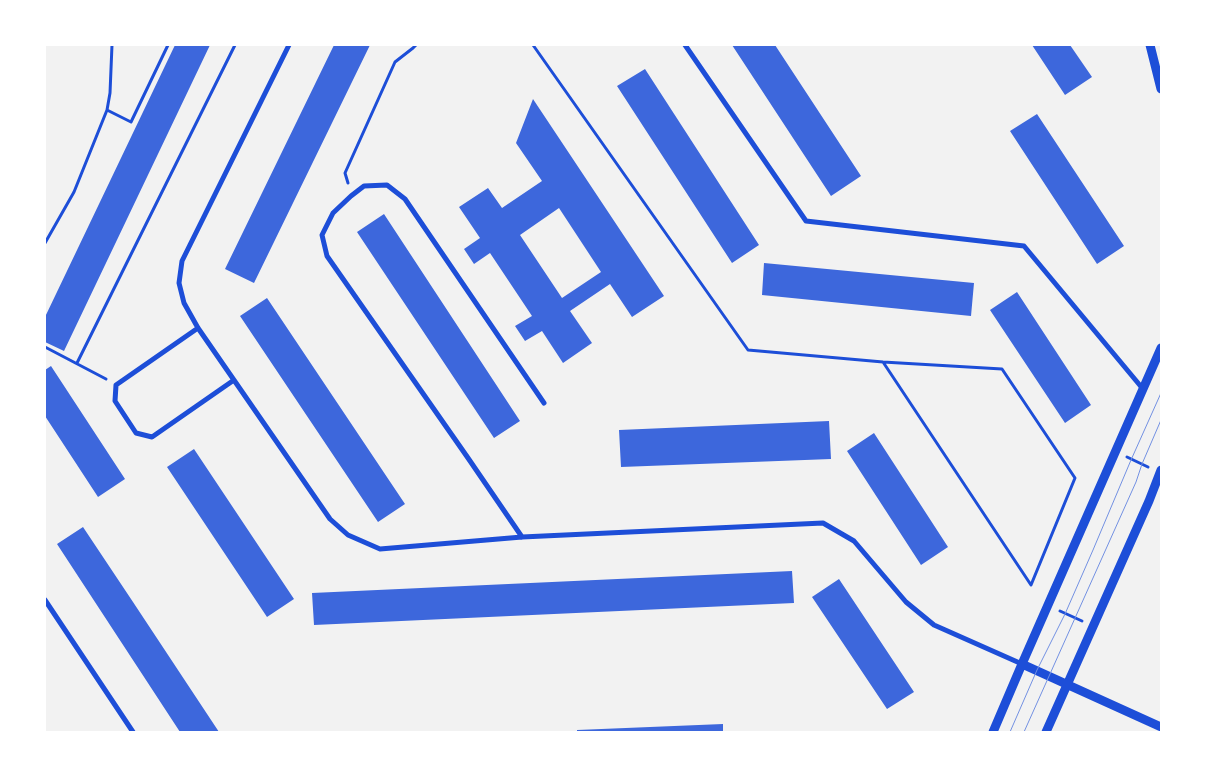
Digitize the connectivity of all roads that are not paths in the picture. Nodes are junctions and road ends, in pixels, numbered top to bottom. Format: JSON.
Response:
{"nodes":[{"id":1,"x":289,"y":45,"type":"edge"},
{"id":2,"x":685,"y":45,"type":"edge"},
{"id":3,"x":1150,"y":45,"type":"edge"},
{"id":4,"x":1161,"y":88,"type":"edge"},
{"id":5,"x":198,"y":328,"type":"junction"},
{"id":6,"x":1161,"y":348,"type":"edge"},
{"id":7,"x":234,"y":380,"type":"junction"},
{"id":8,"x":1143,"y":389,"type":"junction"},
{"id":9,"x":544,"y":403,"type":"dead end"},
{"id":10,"x":1161,"y":472,"type":"edge"},
{"id":11,"x":522,"y":537,"type":"junction"},
{"id":12,"x":45,"y":600,"type":"edge"},
{"id":13,"x":1022,"y":664,"type":"junction"},
{"id":14,"x":1068,"y":684,"type":"junction"},
{"id":15,"x":1161,"y":727,"type":"edge"},
{"id":16,"x":133,"y":732,"type":"edge"},
{"id":17,"x":994,"y":732,"type":"edge"},
{"id":18,"x":1046,"y":732,"type":"edge"}],
"edges":[{"from":1,"to":5,"type":"street"},
{"from":2,"to":8,"type":"street"},
{"from":3,"to":4,"type":"street"},
{"from":5,"to":7,"type":"street"},
{"from":5,"to":7,"type":"street"},
{"from":6,"to":8,"type":"street"},
{"from":7,"to":11,"type":"street"},
{"from":8,"to":13,"type":"street"},
{"from":9,"to":11,"type":"street"},
{"from":10,"to":14,"type":"street"},
{"from":11,"to":13,"type":"street"},
{"from":12,"to":16,"type":"street"},
{"from":13,"to":14,"type":"street"},
{"from":13,"to":17,"type":"street"},
{"from":14,"to":15,"type":"street"},
{"from":14,"to":18,"type":"street"}]}
